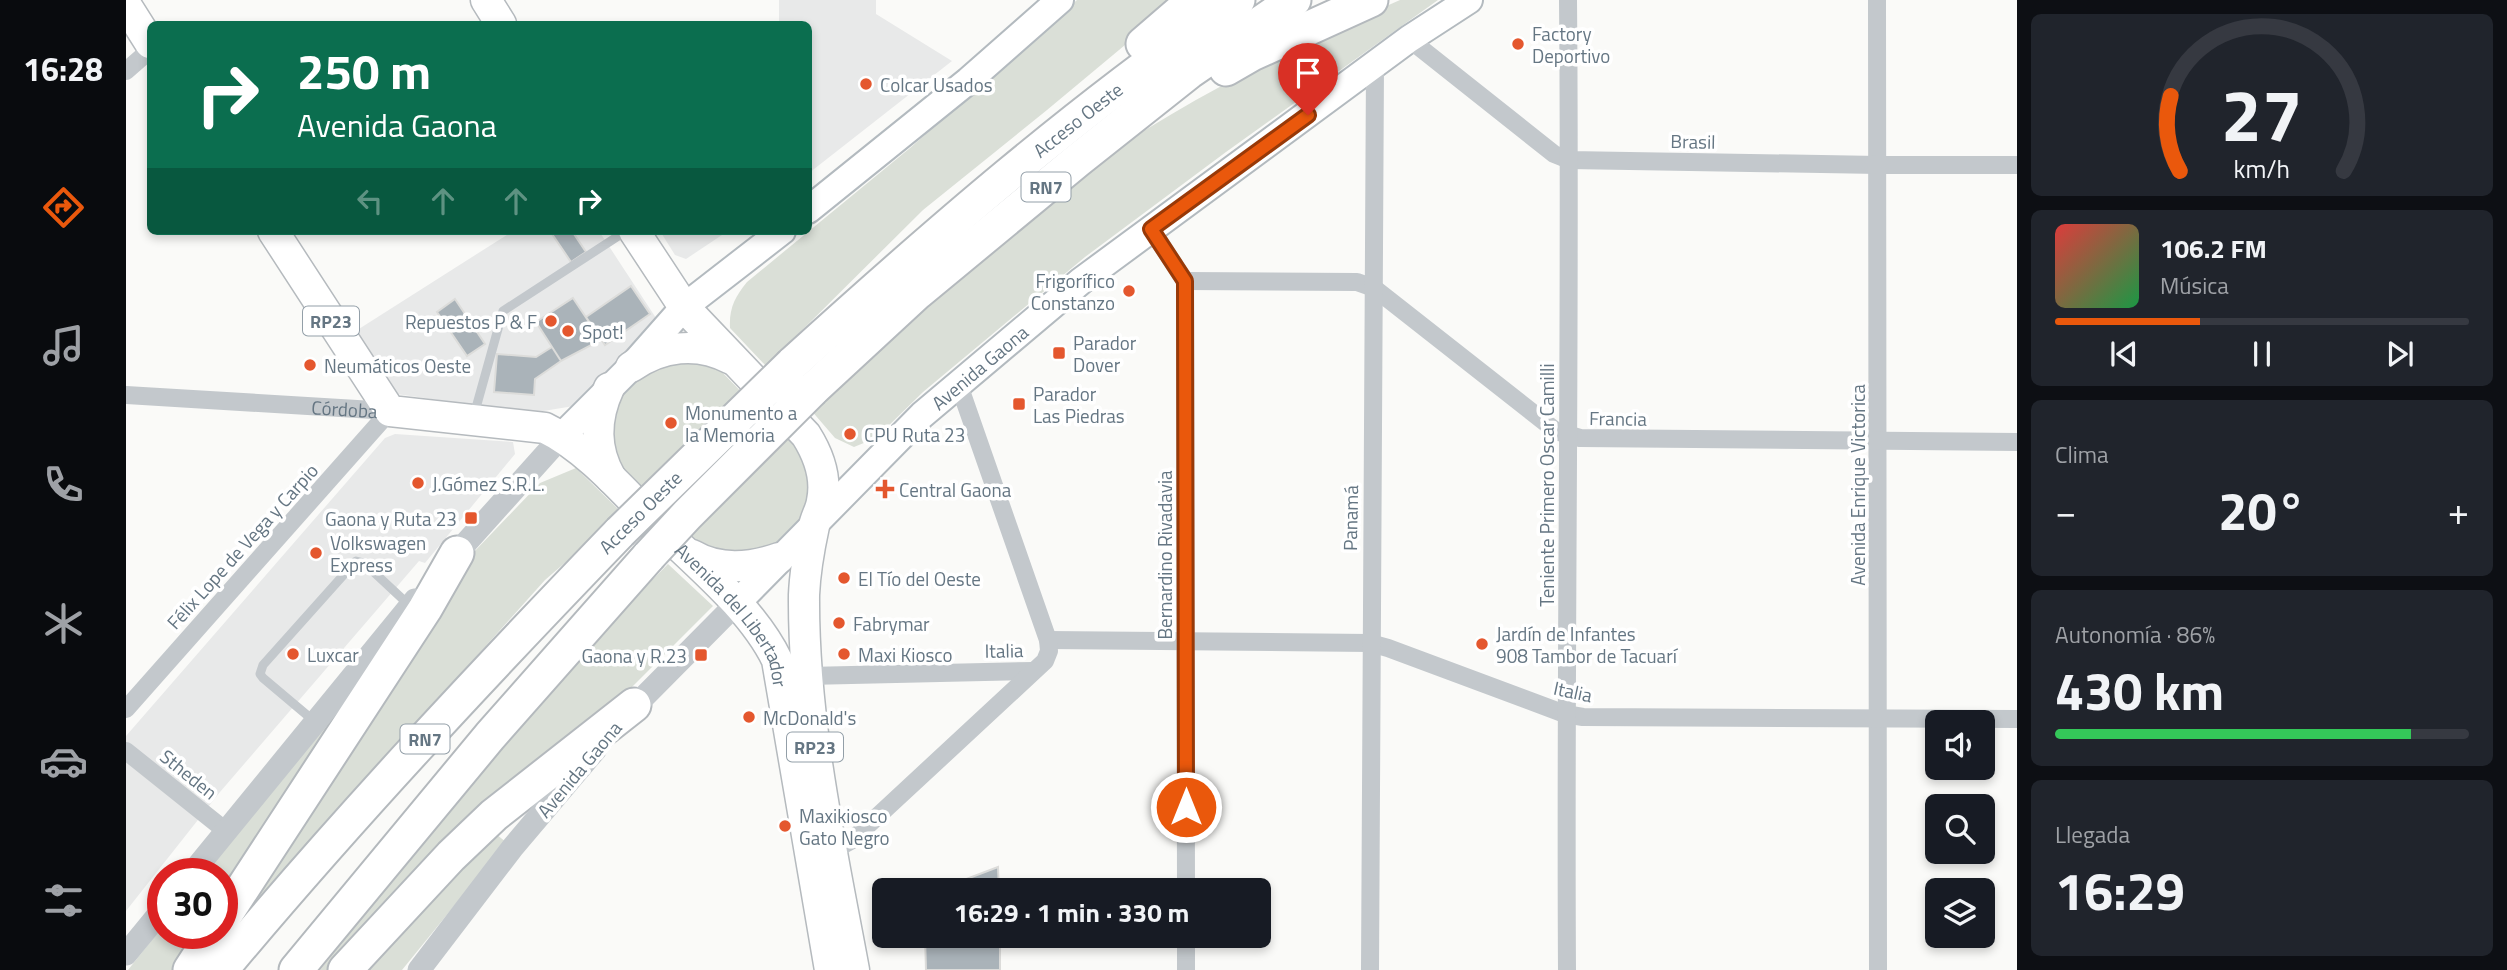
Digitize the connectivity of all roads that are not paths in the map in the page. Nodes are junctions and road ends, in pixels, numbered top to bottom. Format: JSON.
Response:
{"nodes":[{"id":1,"x":486,"y":0,"type":"edge"},
{"id":2,"x":1060,"y":0,"type":"edge"},
{"id":3,"x":1194,"y":0,"type":"edge"},
{"id":4,"x":1238,"y":0,"type":"edge"},
{"id":5,"x":1294,"y":0,"type":"edge"},
{"id":6,"x":1371,"y":0,"type":"edge"},
{"id":7,"x":1469,"y":0,"type":"edge"},
{"id":8,"x":1568,"y":0,"type":"edge"},
{"id":9,"x":1877,"y":0,"type":"edge"},
{"id":10,"x":126,"y":5,"type":"edge"},
{"id":11,"x":499,"y":21,"type":"edge"},
{"id":12,"x":147,"y":38,"type":"edge"},
{"id":13,"x":1409,"y":39,"type":"junction"},
{"id":14,"x":147,"y":53,"type":"edge"},
{"id":15,"x":1375,"y":66,"type":"junction"},
{"id":16,"x":126,"y":71,"type":"edge"},
{"id":17,"x":1078,"y":160,"type":"junction"},
{"id":18,"x":1569,"y":160,"type":"junction"},
{"id":19,"x":1879,"y":165,"type":"junction"},
{"id":20,"x":2017,"y":165,"type":"edge"},
{"id":21,"x":1007,"y":174,"type":"junction"},
{"id":22,"x":812,"y":207,"type":"edge"},
{"id":23,"x":1151,"y":229,"type":"junction"},
{"id":24,"x":276,"y":235,"type":"edge"},
{"id":25,"x":620,"y":235,"type":"edge"},
{"id":26,"x":637,"y":235,"type":"edge"},
{"id":27,"x":777,"y":235,"type":"edge"},
{"id":28,"x":1185,"y":281,"type":"junction"},
{"id":29,"x":1374,"y":288,"type":"junction"},
{"id":30,"x":684,"y":307,"type":"junction"},
{"id":31,"x":737,"y":363,"type":"junction"},
{"id":32,"x":631,"y":367,"type":"junction"},
{"id":33,"x":959,"y":385,"type":"junction"},
{"id":34,"x":609,"y":388,"type":"junction"},
{"id":35,"x":126,"y":395,"type":"edge"},
{"id":36,"x":390,"y":411,"type":"junction"},
{"id":37,"x":473,"y":420,"type":"junction"},
{"id":38,"x":562,"y":436,"type":"junction"},
{"id":39,"x":1567,"y":436,"type":"junction"},
{"id":40,"x":1879,"y":441,"type":"junction"},
{"id":41,"x":2017,"y":442,"type":"edge"},
{"id":42,"x":613,"y":481,"type":"junction"},
{"id":43,"x":815,"y":522,"type":"junction"},
{"id":44,"x":682,"y":549,"type":"junction"},
{"id":45,"x":457,"y":553,"type":"junction"},
{"id":46,"x":779,"y":558,"type":"junction"},
{"id":47,"x":736,"y":604,"type":"junction"},
{"id":48,"x":410,"y":606,"type":"junction"},
{"id":49,"x":1048,"y":640,"type":"junction"},
{"id":50,"x":1185,"y":640,"type":"junction"},
{"id":51,"x":1370,"y":643,"type":"junction"},
{"id":52,"x":1033,"y":671,"type":"junction"},
{"id":53,"x":807,"y":676,"type":"junction"},
{"id":54,"x":634,"y":705,"type":"junction"},
{"id":55,"x":126,"y":709,"type":"edge"},
{"id":56,"x":1565,"y":714,"type":"junction"},
{"id":57,"x":2017,"y":719,"type":"edge"},
{"id":58,"x":1878,"y":720,"type":"junction"},
{"id":59,"x":315,"y":722,"type":"junction"},
{"id":60,"x":126,"y":751,"type":"edge"},
{"id":61,"x":226,"y":831,"type":"junction"},
{"id":62,"x":832,"y":851,"type":"junction"},
{"id":63,"x":204,"y":858,"type":"edge"},
{"id":64,"x":1186,"y":878,"type":"edge"},
{"id":65,"x":238,"y":895,"type":"edge"},
{"id":66,"x":147,"y":928,"type":"edge"},
{"id":67,"x":1186,"y":948,"type":"edge"},
{"id":68,"x":204,"y":949,"type":"edge"},
{"id":69,"x":126,"y":954,"type":"edge"},
{"id":70,"x":190,"y":970,"type":"edge"},
{"id":71,"x":221,"y":970,"type":"edge"},
{"id":72,"x":296,"y":970,"type":"edge"},
{"id":73,"x":345,"y":970,"type":"edge"},
{"id":74,"x":419,"y":970,"type":"edge"},
{"id":75,"x":830,"y":970,"type":"edge"},
{"id":76,"x":854,"y":970,"type":"edge"},
{"id":77,"x":1186,"y":970,"type":"edge"},
{"id":78,"x":1370,"y":970,"type":"edge"},
{"id":79,"x":1567,"y":970,"type":"edge"},
{"id":80,"x":1878,"y":970,"type":"edge"}],
"edges":[{"from":1,"to":11,"type":"main road"},
{"from":2,"to":22,"type":"main road"},
{"from":3,"to":21,"type":"highway"},
{"from":4,"to":21,"type":"highway","name":"Acceso Oeste","number":"RN7"},
{"from":5,"to":17,"type":"highway","name":"Acceso Oeste","number":"RN7"},
{"from":6,"to":17,"type":"highway"},
{"from":7,"to":13,"type":"main road","name":"Avenida Gaona"},
{"from":8,"to":18,"type":"street","name":"Teniente Primero Oscar Camilli"},
{"from":9,"to":19,"type":"street","name":"Avenida Enrique Victorica"},
{"from":10,"to":12,"type":"main road"},
{"from":13,"to":15,"type":"main road","name":"Avenida Gaona"},
{"from":13,"to":18,"type":"street"},
{"from":14,"to":16,"type":"street"},
{"from":15,"to":23,"type":"main road","name":"Avenida Gaona"},
{"from":15,"to":29,"type":"street","name":"Panamá"},
{"from":17,"to":72,"type":"highway","name":"Acceso Oeste","number":"RN7","bridge":true},
{"from":18,"to":19,"type":"street","name":"Brasil"},
{"from":18,"to":39,"type":"street","name":"Teniente Primero Oscar Camilli"},
{"from":19,"to":20,"type":"street","name":"Brasil"},
{"from":19,"to":40,"type":"street","name":"Avenida Enrique Victorica"},
{"from":21,"to":71,"type":"highway","name":"Acceso Oeste","number":"RN7","bridge":true},
{"from":23,"to":28,"type":"street"},
{"from":23,"to":33,"type":"main road","name":"Avenida Gaona"},
{"from":24,"to":36,"type":"main road","number":"RP23"},
{"from":25,"to":37,"type":"lane"},
{"from":26,"to":30,"type":"main road","name":"Avenida del Libertador","number":"RP23"},
{"from":27,"to":30,"type":"main road"},
{"from":28,"to":29,"type":"street","name":"Francia"},
{"from":28,"to":50,"type":"street","name":"Bernardino Rivadavia"},
{"from":29,"to":39,"type":"street","name":"Francia"},
{"from":29,"to":51,"type":"street","name":"Panamá"},
{"from":30,"to":31,"type":"main road","name":"Avenida del Libertador","number":"RP23"},
{"from":30,"to":32,"type":"main road"},
{"from":31,"to":32,"type":"main road"},
{"from":31,"to":43,"type":"main road","name":"Avenida del Libertador","number":"RP23"},
{"from":32,"to":34,"type":"main road"},
{"from":33,"to":43,"type":"main road","name":"Avenida Gaona"},
{"from":33,"to":49,"type":"street"},
{"from":34,"to":38,"type":"main road"},
{"from":34,"to":42,"type":"main road"},
{"from":35,"to":36,"type":"street","name":"Córdoba"},
{"from":36,"to":37,"type":"main road","name":"Córdoba","number":"RP23"},
{"from":36,"to":55,"type":"street","name":"Félix Lope de Vega y Carpio"},
{"from":37,"to":38,"type":"main road","name":"Córdoba","number":"RP23"},
{"from":38,"to":42,"type":"main road","name":"Avenida del Libertador","number":"RP23"},
{"from":38,"to":45,"type":"street"},
{"from":39,"to":40,"type":"street","name":"Francia"},
{"from":39,"to":56,"type":"street","name":"Teniente Primero Oscar Camilli"},
{"from":40,"to":41,"type":"street","name":"Francia"},
{"from":40,"to":58,"type":"street","name":"Avenida Enrique Victorica"},
{"from":42,"to":44,"type":"main road","name":"Avenida del Libertador","number":"RP23"},
{"from":43,"to":46,"type":"main road","name":"Avenida Gaona"},
{"from":43,"to":53,"type":"main road","name":"Avenida del Libertador","number":"RP23"},
{"from":44,"to":46,"type":"main road"},
{"from":44,"to":47,"type":"main road","name":"Avenida del Libertador","number":"RP23"},
{"from":45,"to":48,"type":"street"},
{"from":45,"to":65,"type":"highway"},
{"from":46,"to":47,"type":"main road","name":"Avenida Gaona"},
{"from":47,"to":54,"type":"street","name":"Avenida Gaona"},
{"from":47,"to":75,"type":"main road","name":"Avenida del Libertador","number":"RP23"},
{"from":48,"to":59,"type":"street"},
{"from":48,"to":59,"type":"lane"},
{"from":49,"to":50,"type":"street","name":"Italia"},
{"from":49,"to":52,"type":"street"},
{"from":50,"to":51,"type":"street","name":"Italia"},
{"from":50,"to":64,"type":"street","name":"Bernardino Rivadavia"},
{"from":51,"to":56,"type":"street","name":"Italia"},
{"from":51,"to":78,"type":"street","name":"Panamá"},
{"from":52,"to":53,"type":"street","name":"Italia"},
{"from":52,"to":62,"type":"street"},
{"from":53,"to":62,"type":"main road","name":"Avenida del Libertador","number":"RP23"},
{"from":54,"to":73,"type":"highway"},
{"from":54,"to":74,"type":"street","name":"Avenida Gaona"},
{"from":56,"to":58,"type":"street","name":"Italia"},
{"from":56,"to":79,"type":"street","name":"Teniente Primero Oscar Camilli"},
{"from":57,"to":58,"type":"street","name":"Italia"},
{"from":58,"to":80,"type":"street","name":"Avenida Enrique Victorica"},
{"from":59,"to":61,"type":"street"},
{"from":60,"to":61,"type":"street","name":"Stheden"},
{"from":61,"to":63,"type":"street"},
{"from":62,"to":76,"type":"main road","name":"Avenida del Libertador","number":"RP23"},
{"from":66,"to":69,"type":"street"},
{"from":67,"to":77,"type":"street"},
{"from":68,"to":70,"type":"highway"}]}
